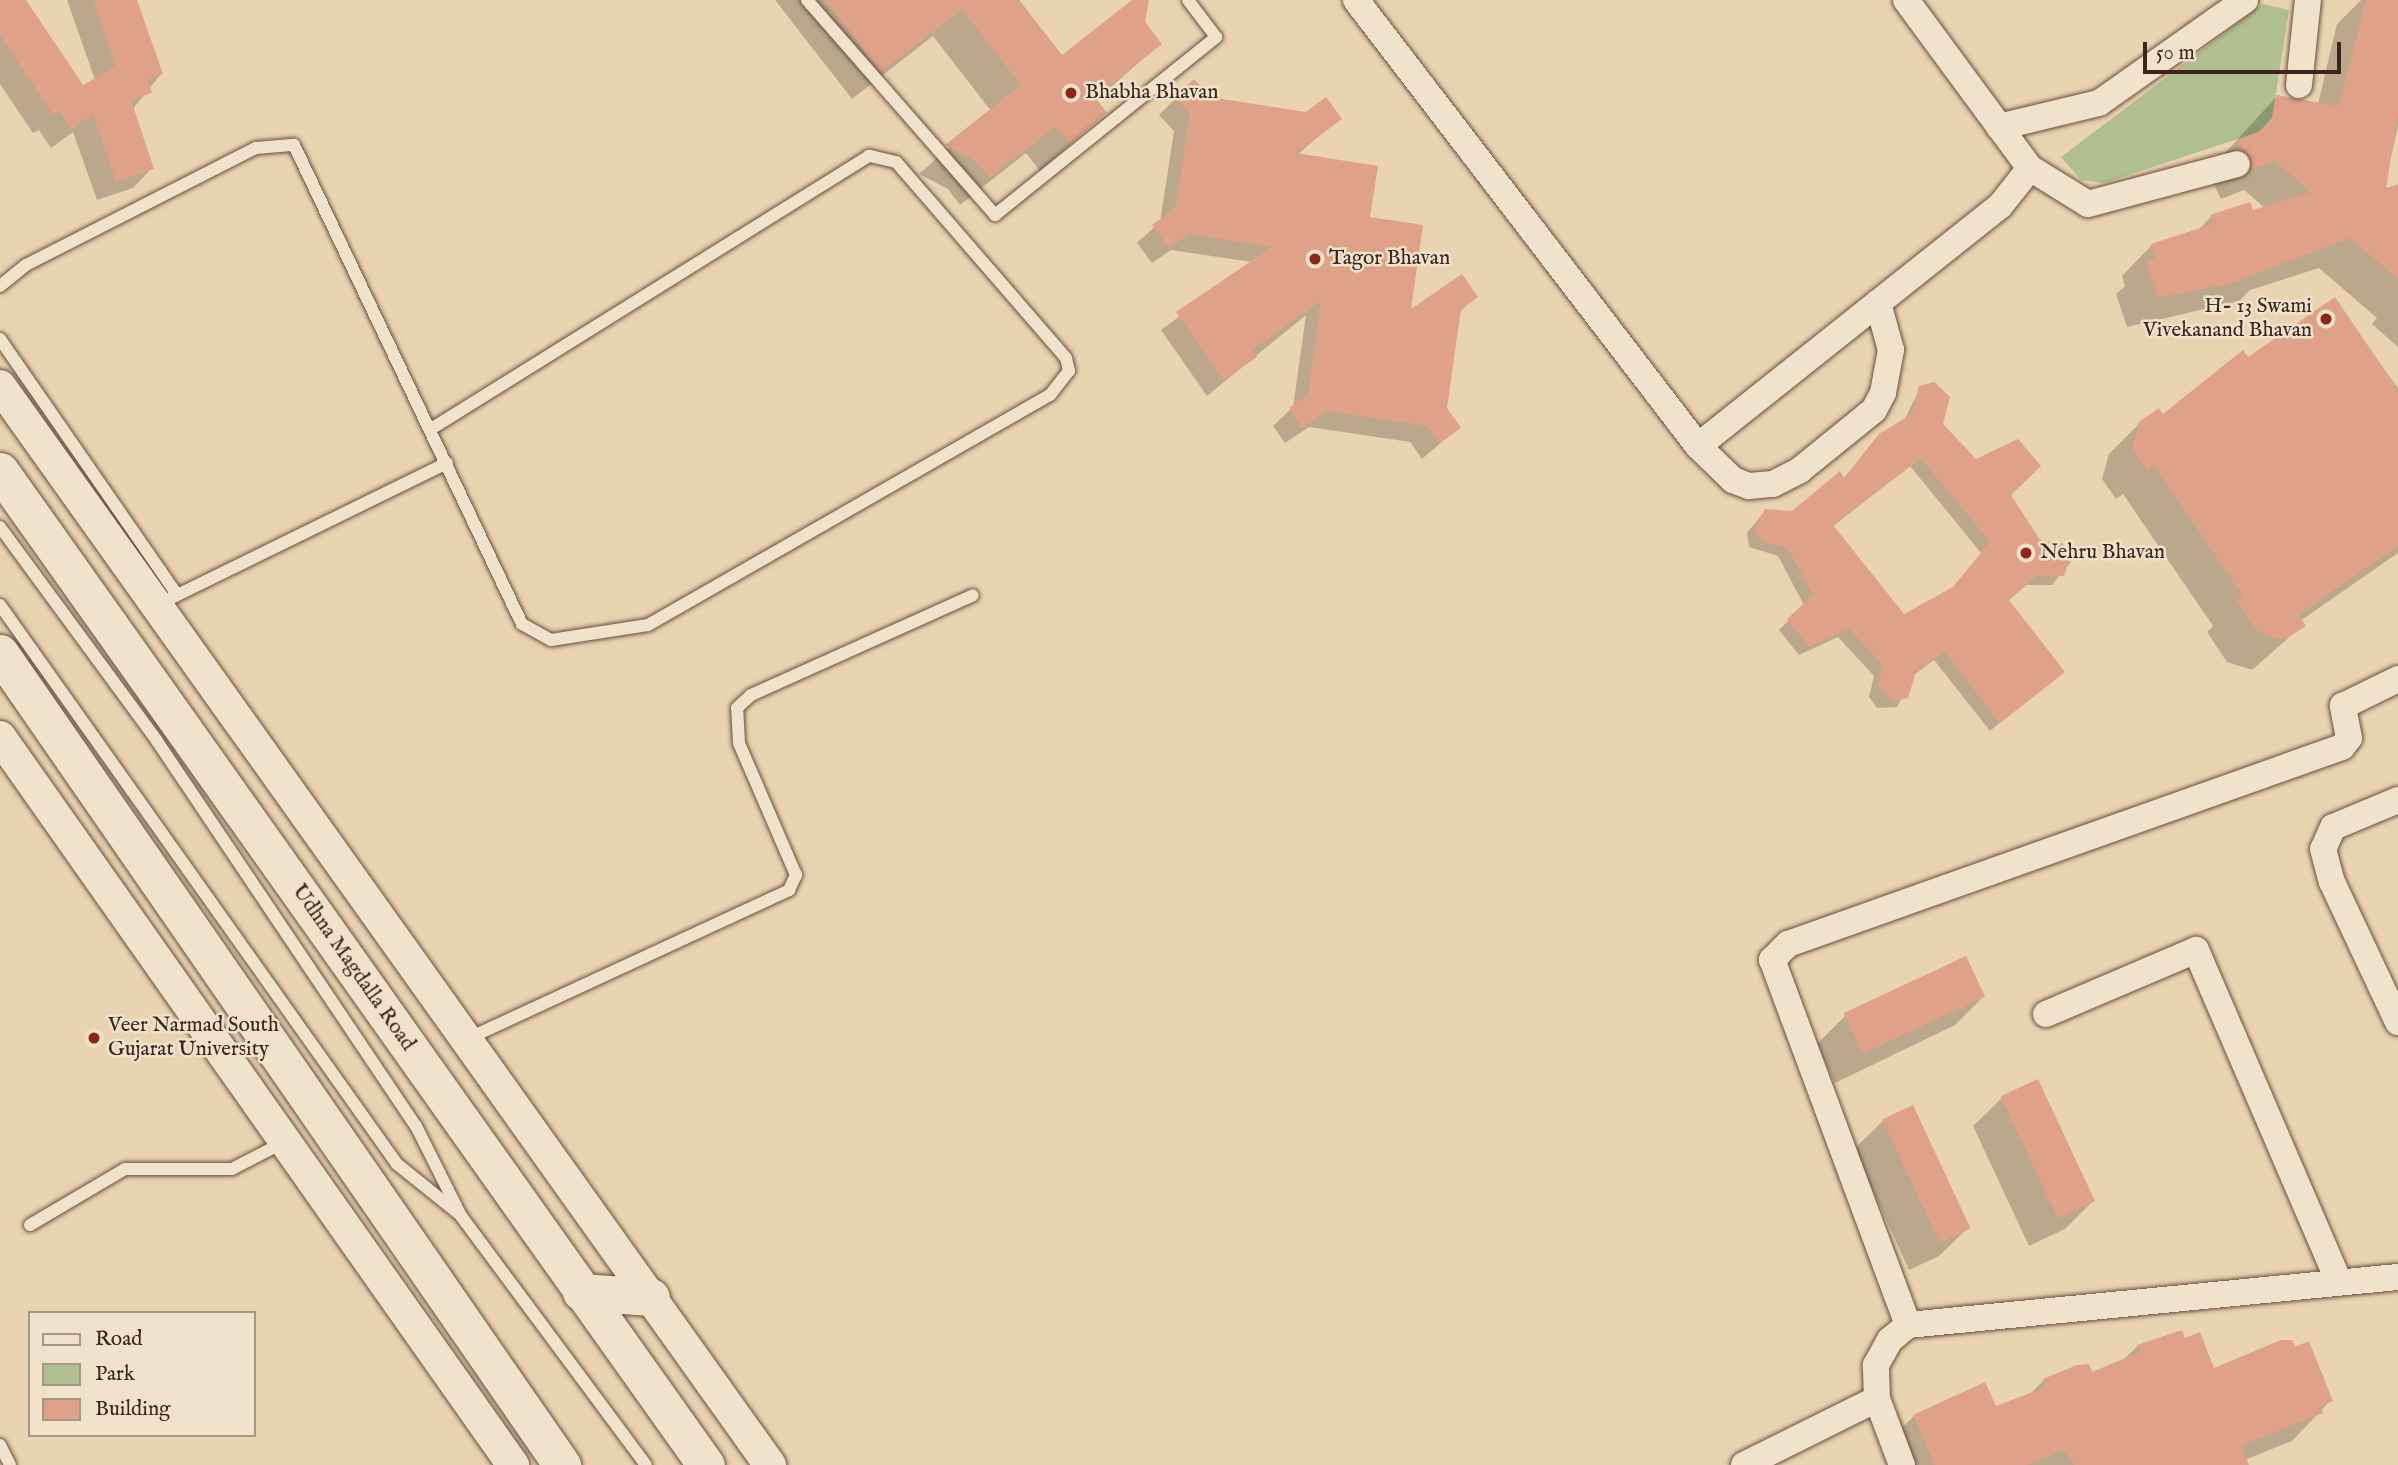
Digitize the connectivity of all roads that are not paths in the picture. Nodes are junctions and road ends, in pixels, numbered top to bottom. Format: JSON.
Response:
{"nodes":[{"id":1,"x":807,"y":0,"type":"edge"},
{"id":2,"x":1188,"y":0,"type":"edge"},
{"id":3,"x":1356,"y":0,"type":"edge"},
{"id":4,"x":1906,"y":0,"type":"edge"},
{"id":5,"x":2245,"y":0,"type":"edge"},
{"id":6,"x":2308,"y":0,"type":"edge"},
{"id":7,"x":2300,"y":85,"type":"dead end"},
{"id":8,"x":1999,"y":127,"type":"junction"},
{"id":9,"x":2237,"y":164,"type":"dead end"},
{"id":10,"x":2030,"y":168,"type":"junction"},
{"id":11,"x":0,"y":286,"type":"edge"},
{"id":12,"x":1878,"y":303,"type":"junction"},
{"id":13,"x":0,"y":339,"type":"edge"},
{"id":14,"x":0,"y":386,"type":"edge"},
{"id":15,"x":431,"y":429,"type":"junction"},
{"id":16,"x":1698,"y":446,"type":"junction"},
{"id":17,"x":447,"y":463,"type":"junction"},
{"id":18,"x":0,"y":471,"type":"edge"},
{"id":19,"x":0,"y":527,"type":"edge"},
{"id":20,"x":973,"y":596,"type":"dead end"},
{"id":21,"x":167,"y":600,"type":"junction"},
{"id":22,"x":0,"y":605,"type":"edge"},
{"id":23,"x":0,"y":653,"type":"edge"},
{"id":24,"x":2398,"y":679,"type":"edge"},
{"id":25,"x":0,"y":737,"type":"edge"},
{"id":26,"x":2398,"y":800,"type":"edge"},
{"id":27,"x":2046,"y":1014,"type":"dead end"},
{"id":28,"x":2398,"y":1022,"type":"edge"},
{"id":29,"x":467,"y":1039,"type":"junction"},
{"id":30,"x":285,"y":1141,"type":"junction"},
{"id":31,"x":461,"y":1216,"type":"junction"},
{"id":32,"x":30,"y":1225,"type":"dead end"},
{"id":33,"x":2398,"y":1277,"type":"edge"},
{"id":34,"x":2338,"y":1279,"type":"junction"},
{"id":35,"x":581,"y":1292,"type":"junction"},
{"id":36,"x":651,"y":1297,"type":"junction"},
{"id":37,"x":1908,"y":1325,"type":"junction"},
{"id":38,"x":1877,"y":1399,"type":"junction"},
{"id":39,"x":0,"y":1444,"type":"edge"},
{"id":40,"x":10,"y":1465,"type":"edge"},
{"id":41,"x":513,"y":1465,"type":"edge"},
{"id":42,"x":562,"y":1465,"type":"edge"},
{"id":43,"x":646,"y":1465,"type":"edge"},
{"id":44,"x":706,"y":1465,"type":"edge"},
{"id":45,"x":770,"y":1465,"type":"edge"},
{"id":46,"x":1744,"y":1465,"type":"edge"},
{"id":47,"x":1902,"y":1465,"type":"edge"}],
"edges":[{"from":1,"to":2,"type":"lane"},
{"from":3,"to":16,"type":"street"},
{"from":4,"to":8,"type":"street"},
{"from":5,"to":8,"type":"street"},
{"from":6,"to":7,"type":"street"},
{"from":8,"to":10,"type":"street"},
{"from":9,"to":10,"type":"street"},
{"from":10,"to":12,"type":"street"},
{"from":11,"to":15,"type":"lane"},
{"from":12,"to":16,"type":"street"},
{"from":12,"to":16,"type":"street"},
{"from":13,"to":21,"type":"lane"},
{"from":14,"to":21,"type":"street"},
{"from":15,"to":17,"type":"lane"},
{"from":15,"to":17,"type":"lane"},
{"from":17,"to":21,"type":"lane"},
{"from":18,"to":35,"type":"main road","name":"Udhna Magdalla Road"},
{"from":19,"to":31,"type":"lane"},
{"from":20,"to":29,"type":"lane"},
{"from":21,"to":29,"type":"street"},
{"from":22,"to":31,"type":"lane"},
{"from":23,"to":42,"type":"main road"},
{"from":24,"to":37,"type":"street"},
{"from":25,"to":30,"type":"street"},
{"from":26,"to":28,"type":"street"},
{"from":27,"to":34,"type":"street"},
{"from":29,"to":36,"type":"street"},
{"from":30,"to":32,"type":"lane"},
{"from":30,"to":41,"type":"street"},
{"from":31,"to":43,"type":"lane"},
{"from":33,"to":34,"type":"street"},
{"from":34,"to":37,"type":"street"},
{"from":35,"to":36,"type":"main road"},
{"from":35,"to":44,"type":"main road","name":"Udhna Magdalla Road"},
{"from":36,"to":45,"type":"street"},
{"from":37,"to":38,"type":"street"},
{"from":38,"to":46,"type":"street"},
{"from":38,"to":47,"type":"street"},
{"from":39,"to":40,"type":"lane"}]}
